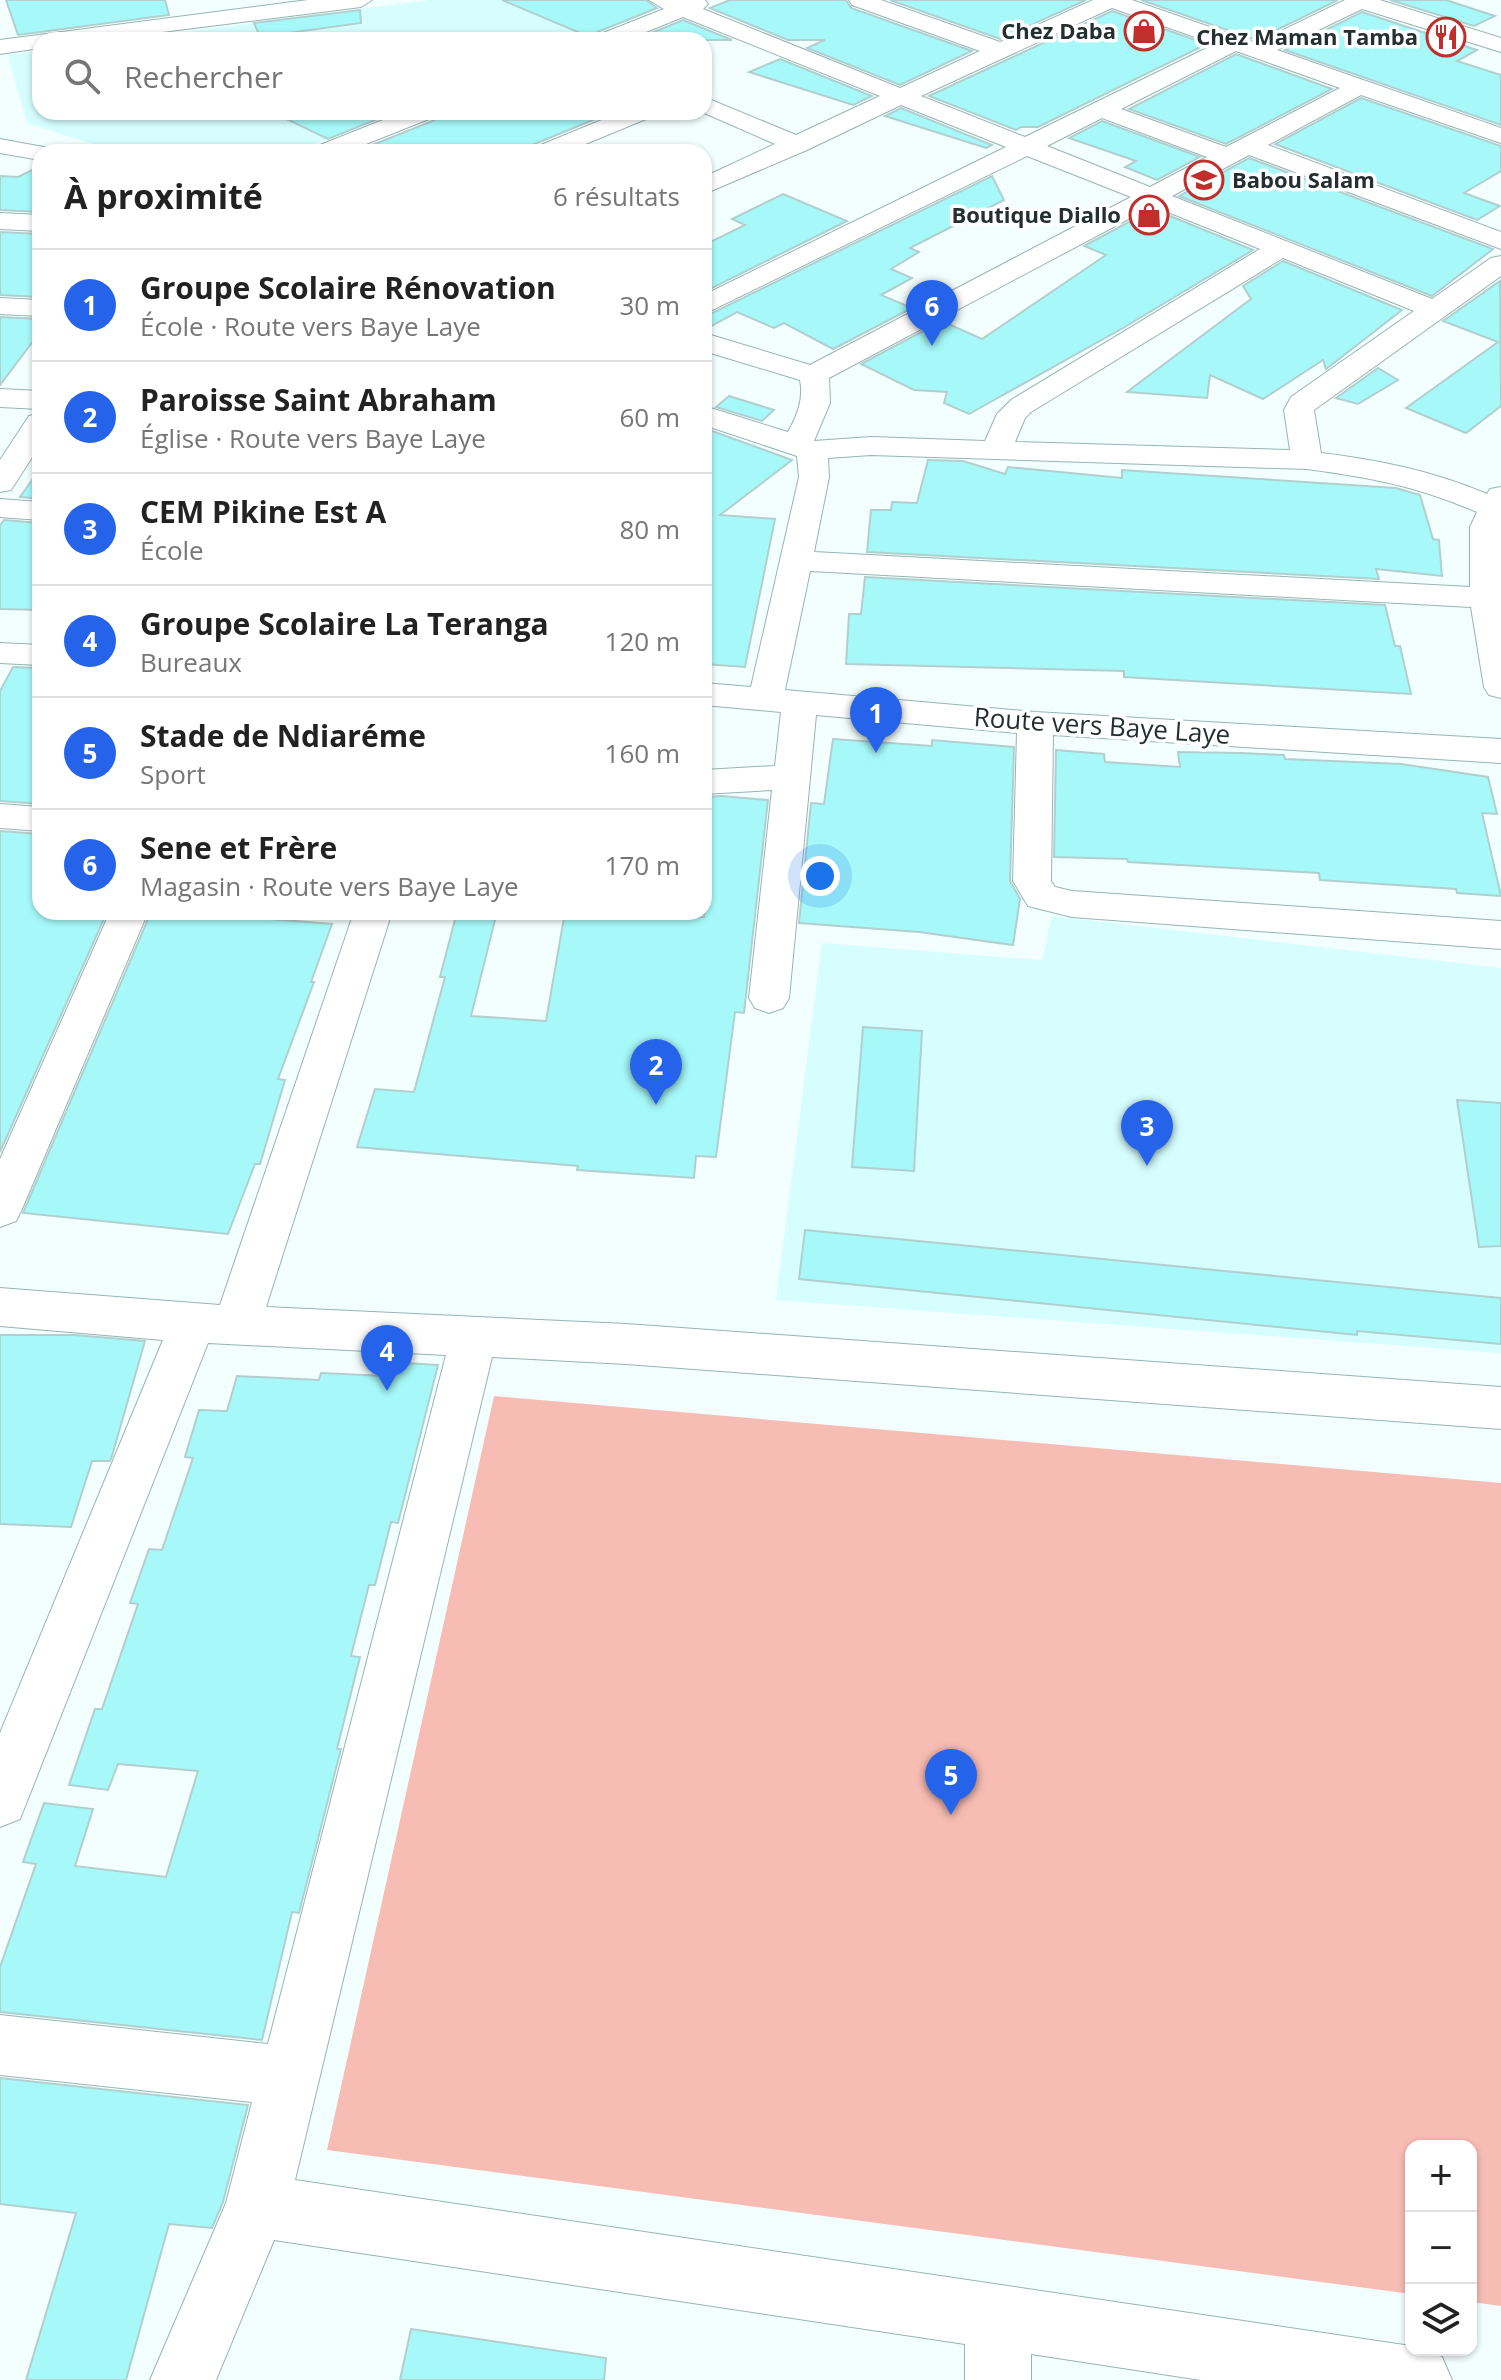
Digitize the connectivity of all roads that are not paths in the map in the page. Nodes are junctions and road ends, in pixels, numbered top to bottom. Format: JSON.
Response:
{"nodes":[{"id":1,"x":361,"y":0,"type":"edge"},
{"id":2,"x":660,"y":0,"type":"edge"},
{"id":3,"x":708,"y":0,"type":"edge"},
{"id":4,"x":860,"y":0,"type":"edge"},
{"id":5,"x":1361,"y":0,"type":"edge"},
{"id":6,"x":1125,"y":2,"type":"edge"},
{"id":7,"x":683,"y":10,"type":"junction"},
{"id":8,"x":106,"y":32,"type":"edge"},
{"id":9,"x":627,"y":32,"type":"edge"},
{"id":10,"x":32,"y":42,"type":"edge"},
{"id":11,"x":1501,"y":45,"type":"edge"},
{"id":12,"x":0,"y":47,"type":"edge"},
{"id":13,"x":1246,"y":47,"type":"junction"},
{"id":14,"x":1002,"y":51,"type":"junction"},
{"id":15,"x":1359,"y":87,"type":"junction"},
{"id":16,"x":905,"y":96,"type":"junction"},
{"id":17,"x":712,"y":107,"type":"edge"},
{"id":18,"x":1101,"y":110,"type":"junction"},
{"id":19,"x":405,"y":120,"type":"edge"},
{"id":20,"x":623,"y":120,"type":"edge"},
{"id":21,"x":1501,"y":136,"type":"edge"},
{"id":22,"x":344,"y":144,"type":"edge"},
{"id":23,"x":564,"y":144,"type":"edge"},
{"id":24,"x":798,"y":145,"type":"junction"},
{"id":25,"x":1030,"y":145,"type":"junction"},
{"id":26,"x":1238,"y":151,"type":"junction"},
{"id":27,"x":712,"y":183,"type":"edge"},
{"id":28,"x":1152,"y":196,"type":"junction"},
{"id":29,"x":0,"y":221,"type":"edge"},
{"id":30,"x":32,"y":223,"type":"edge"},
{"id":31,"x":1501,"y":241,"type":"edge"},
{"id":32,"x":1281,"y":248,"type":"junction"},
{"id":33,"x":1501,"y":264,"type":"edge"},
{"id":34,"x":712,"y":302,"type":"edge"},
{"id":35,"x":0,"y":306,"type":"edge"},
{"id":36,"x":32,"y":308,"type":"edge"},
{"id":37,"x":1433,"y":309,"type":"junction"},
{"id":38,"x":712,"y":344,"type":"edge"},
{"id":39,"x":813,"y":375,"type":"junction"},
{"id":40,"x":0,"y":398,"type":"edge"},
{"id":41,"x":32,"y":400,"type":"edge"},
{"id":42,"x":712,"y":418,"type":"edge"},
{"id":43,"x":32,"y":434,"type":"edge"},
{"id":44,"x":804,"y":449,"type":"junction"},
{"id":45,"x":996,"y":450,"type":"junction"},
{"id":46,"x":1307,"y":460,"type":"junction"},
{"id":47,"x":0,"y":483,"type":"edge"},
{"id":48,"x":1498,"y":502,"type":"edge"},
{"id":49,"x":0,"y":508,"type":"edge"},
{"id":50,"x":32,"y":510,"type":"edge"},
{"id":51,"x":797,"y":561,"type":"junction"},
{"id":52,"x":1486,"y":598,"type":"junction"},
{"id":53,"x":0,"y":653,"type":"edge"},
{"id":54,"x":32,"y":655,"type":"edge"},
{"id":55,"x":1500,"y":673,"type":"edge"},
{"id":56,"x":712,"y":695,"type":"edge"},
{"id":57,"x":783,"y":700,"type":"junction"},
{"id":58,"x":1035,"y":723,"type":"junction"},
{"id":59,"x":1501,"y":751,"type":"edge"},
{"id":60,"x":792,"y":777,"type":"junction"},
{"id":61,"x":712,"y":782,"type":"edge"},
{"id":62,"x":0,"y":816,"type":"edge"},
{"id":63,"x":32,"y":818,"type":"edge"},
{"id":64,"x":126,"y":920,"type":"edge"},
{"id":65,"x":370,"y":920,"type":"edge"},
{"id":66,"x":1501,"y":935,"type":"edge"},
{"id":67,"x":769,"y":998,"type":"dead end"},
{"id":68,"x":0,"y":1209,"type":"edge"},
{"id":69,"x":0,"y":1307,"type":"edge"},
{"id":70,"x":215,"y":1323,"type":"junction"},
{"id":71,"x":474,"y":1335,"type":"junction"},
{"id":72,"x":1501,"y":1408,"type":"edge"},
{"id":73,"x":0,"y":1800,"type":"edge"},
{"id":74,"x":0,"y":2045,"type":"edge"},
{"id":75,"x":289,"y":2076,"type":"junction"},
{"id":76,"x":257,"y":2206,"type":"junction"},
{"id":77,"x":998,"y":2317,"type":"junction"},
{"id":78,"x":183,"y":2380,"type":"edge"},
{"id":79,"x":998,"y":2380,"type":"edge"},
{"id":80,"x":1417,"y":2380,"type":"edge"}],
"edges":[{"from":1,"to":8,"type":"street"},
{"from":2,"to":7,"type":"street"},
{"from":3,"to":7,"type":"street"},
{"from":4,"to":14,"type":"street"},
{"from":5,"to":11,"type":"street"},
{"from":5,"to":13,"type":"street"},
{"from":6,"to":13,"type":"street"},
{"from":6,"to":14,"type":"street"},
{"from":7,"to":9,"type":"street"},
{"from":7,"to":16,"type":"street"},
{"from":10,"to":12,"type":"street"},
{"from":13,"to":15,"type":"street"},
{"from":13,"to":18,"type":"street"},
{"from":14,"to":16,"type":"street"},
{"from":15,"to":21,"type":"street"},
{"from":15,"to":26,"type":"street"},
{"from":16,"to":24,"type":"street"},
{"from":16,"to":25,"type":"street"},
{"from":17,"to":24,"type":"street"},
{"from":18,"to":25,"type":"street"},
{"from":18,"to":26,"type":"street"},
{"from":19,"to":22,"type":"street"},
{"from":20,"to":23,"type":"street"},
{"from":24,"to":27,"type":"street"},
{"from":25,"to":28,"type":"street"},
{"from":25,"to":34,"type":"street"},
{"from":26,"to":28,"type":"street"},
{"from":26,"to":31,"type":"street"},
{"from":28,"to":32,"type":"street"},
{"from":28,"to":39,"type":"street"},
{"from":29,"to":30,"type":"street"},
{"from":32,"to":37,"type":"street"},
{"from":32,"to":45,"type":"street"},
{"from":33,"to":37,"type":"street"},
{"from":35,"to":36,"type":"street"},
{"from":37,"to":46,"type":"street"},
{"from":38,"to":39,"type":"street"},
{"from":39,"to":44,"type":"street"},
{"from":40,"to":41,"type":"street"},
{"from":42,"to":44,"type":"street"},
{"from":43,"to":47,"type":"street"},
{"from":44,"to":45,"type":"street"},
{"from":44,"to":51,"type":"street"},
{"from":45,"to":46,"type":"street"},
{"from":46,"to":48,"type":"street"},
{"from":48,"to":52,"type":"street"},
{"from":49,"to":50,"type":"street"},
{"from":51,"to":52,"type":"street"},
{"from":51,"to":57,"type":"street"},
{"from":52,"to":55,"type":"street"},
{"from":53,"to":54,"type":"street"},
{"from":56,"to":57,"type":"street","name":"Route vers Baye Laye"},
{"from":57,"to":58,"type":"street","name":"Route vers Baye Laye"},
{"from":57,"to":60,"type":"street"},
{"from":58,"to":59,"type":"street","name":"Route vers Baye Laye"},
{"from":58,"to":66,"type":"street"},
{"from":60,"to":61,"type":"street"},
{"from":60,"to":67,"type":"street"},
{"from":62,"to":63,"type":"street"},
{"from":64,"to":68,"type":"street"},
{"from":65,"to":70,"type":"street"},
{"from":69,"to":70,"type":"street"},
{"from":70,"to":71,"type":"street"},
{"from":70,"to":73,"type":"street"},
{"from":71,"to":72,"type":"street"},
{"from":71,"to":75,"type":"street"},
{"from":74,"to":75,"type":"street"},
{"from":75,"to":76,"type":"street"},
{"from":76,"to":77,"type":"street"},
{"from":76,"to":78,"type":"street"},
{"from":77,"to":79,"type":"street"},
{"from":77,"to":80,"type":"street"}]}
